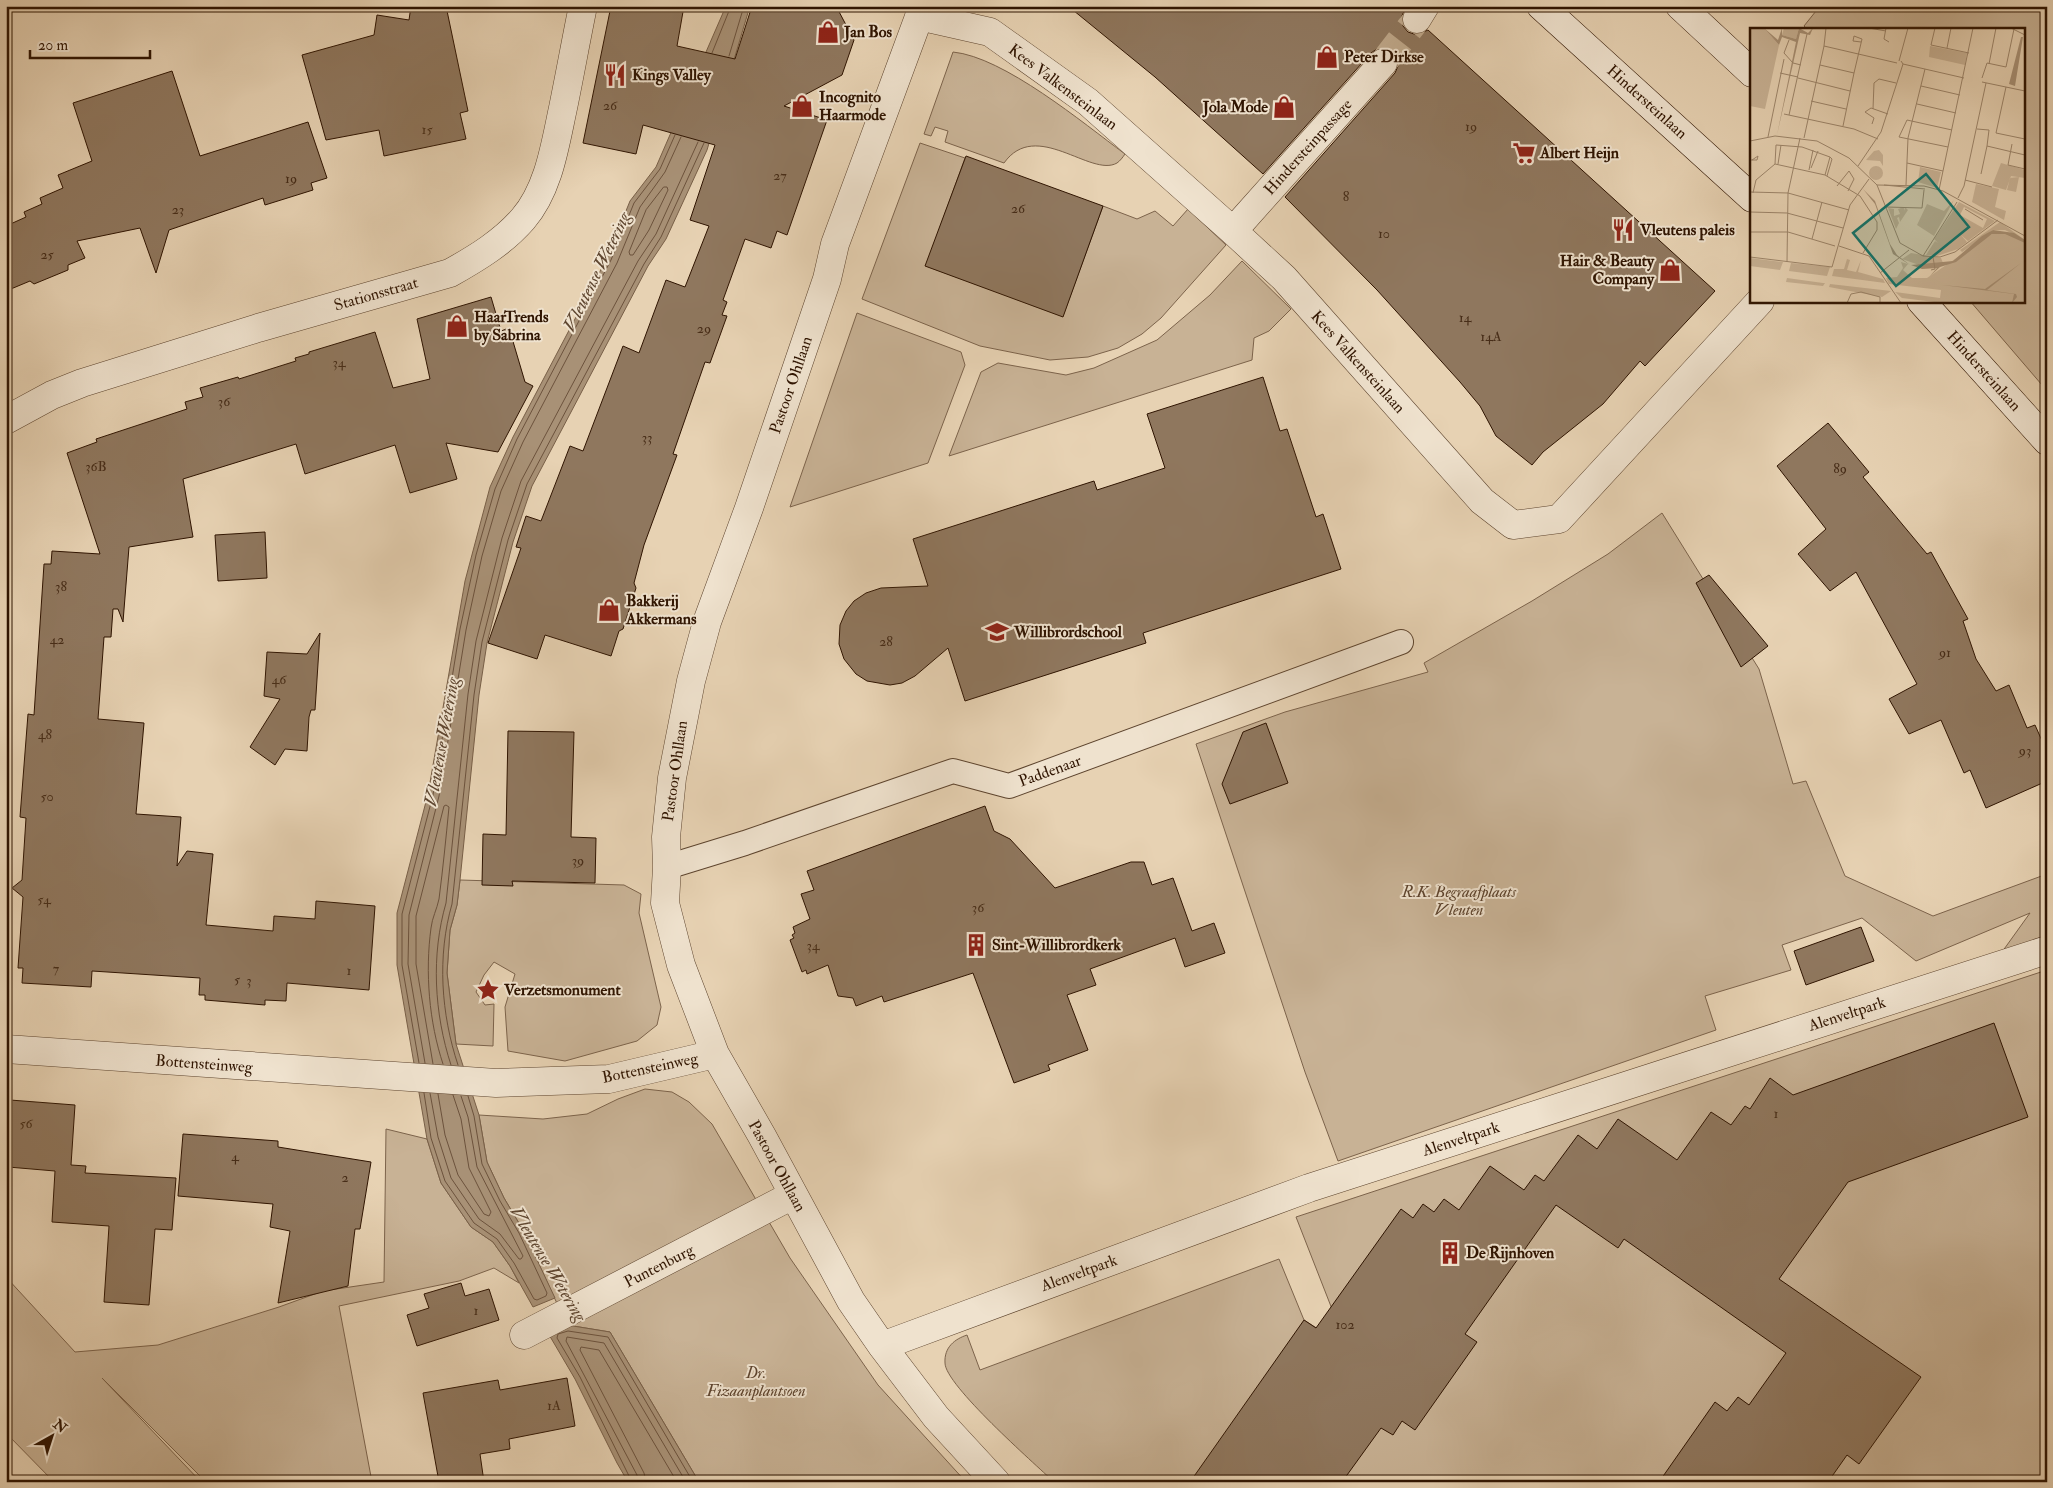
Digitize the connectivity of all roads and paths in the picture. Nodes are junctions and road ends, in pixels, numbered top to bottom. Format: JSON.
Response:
{"nodes":[{"id":1,"x":583,"y":6,"type":"edge"},
{"id":2,"x":1542,"y":6,"type":"edge"},
{"id":3,"x":1680,"y":6,"type":"edge"},
{"id":4,"x":921,"y":11,"type":"edge"},
{"id":5,"x":1383,"y":63,"type":"tunnel mouth"},
{"id":6,"x":1750,"y":71,"type":"edge"},
{"id":7,"x":1750,"y":196,"type":"edge"},
{"id":8,"x":1233,"y":231,"type":"junction"},
{"id":9,"x":1759,"y":302,"type":"edge"},
{"id":10,"x":1922,"y":302,"type":"edge"},
{"id":11,"x":6,"y":420,"type":"edge"},
{"id":12,"x":2047,"y":441,"type":"edge"},
{"id":13,"x":1401,"y":642,"type":"dead end"},
{"id":14,"x":667,"y":867,"type":"junction"},
{"id":15,"x":2047,"y":950,"type":"edge"},
{"id":16,"x":6,"y":1049,"type":"edge"},
{"id":17,"x":714,"y":1054,"type":"junction"},
{"id":18,"x":793,"y":1195,"type":"junction"},
{"id":19,"x":531,"y":1332,"type":"dead end"},
{"id":20,"x":882,"y":1346,"type":"junction"},
{"id":21,"x":996,"y":1482,"type":"edge"}],
"edges":[{"from":1,"to":11,"type":"street","name":"Stationsstraat"},
{"from":2,"to":7,"type":"street","name":"Hindersteinlaan"},
{"from":3,"to":6,"type":"street"},
{"from":4,"to":8,"type":"street","name":"Kees Valkensteinlaan"},
{"from":4,"to":14,"type":"street","name":"Pastoor Ohllaan"},
{"from":5,"to":8,"type":"street","name":"Hindersteinpassage"},
{"from":8,"to":9,"type":"street","name":"Kees Valkensteinlaan"},
{"from":10,"to":12,"type":"street","name":"Hindersteinlaan"},
{"from":13,"to":14,"type":"lane","name":"Paddenaar"},
{"from":14,"to":17,"type":"street","name":"Pastoor Ohllaan"},
{"from":15,"to":20,"type":"street","name":"Alenveltpark"},
{"from":16,"to":17,"type":"street","name":"Bottensteinweg"},
{"from":17,"to":18,"type":"street","name":"Pastoor Ohllaan"},
{"from":18,"to":19,"type":"street","name":"Puntenburg"},
{"from":18,"to":20,"type":"street","name":"Pastoor Ohllaan"},
{"from":20,"to":21,"type":"street","name":"Pastoor Ohllaan"}]}
